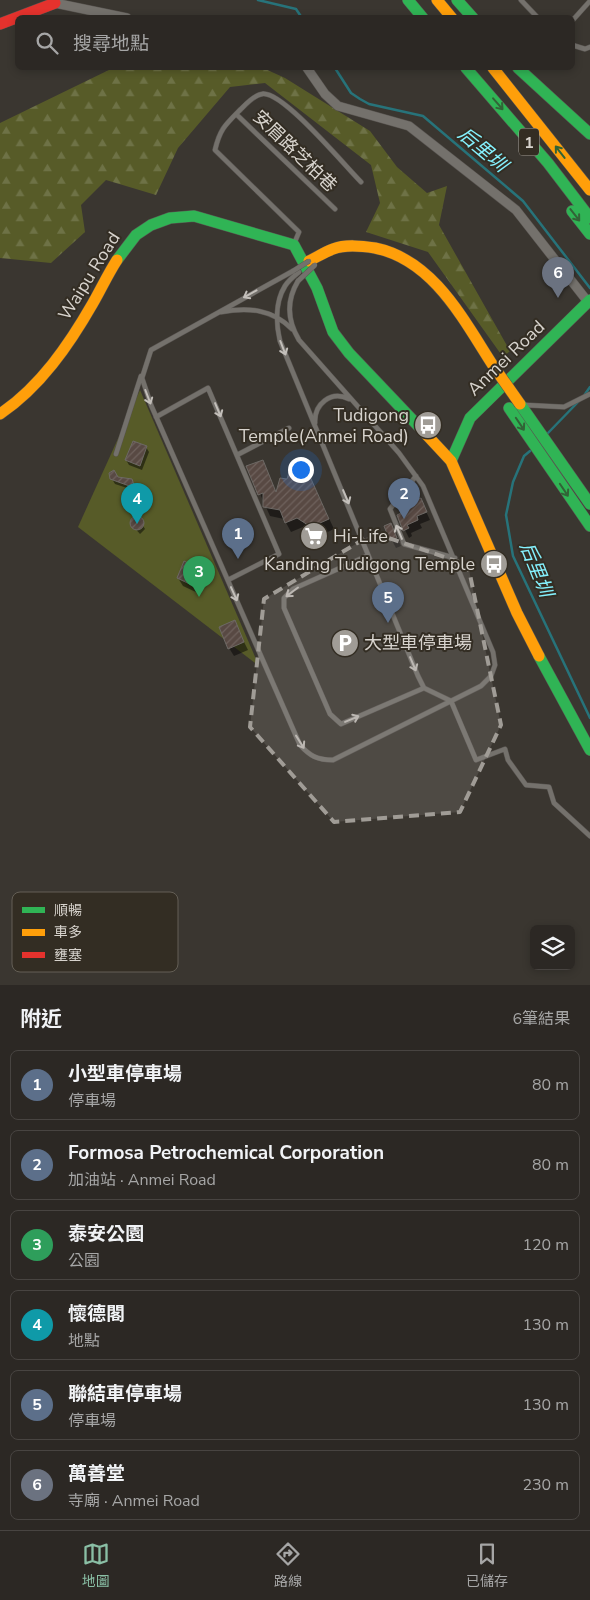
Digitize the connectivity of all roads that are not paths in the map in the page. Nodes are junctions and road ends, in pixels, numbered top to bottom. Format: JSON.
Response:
{"nodes":[{"id":1,"x":408,"y":0,"type":"edge"},
{"id":2,"x":437,"y":0,"type":"edge"},
{"id":3,"x":457,"y":0,"type":"edge"},
{"id":4,"x":521,"y":0,"type":"edge"},
{"id":5,"x":54,"y":1,"type":"edge"},
{"id":6,"x":590,"y":2,"type":"edge"},
{"id":7,"x":21,"y":15,"type":"edge"},
{"id":8,"x":114,"y":15,"type":"edge"},
{"id":9,"x":420,"y":15,"type":"edge"},
{"id":10,"x":450,"y":15,"type":"edge"},
{"id":11,"x":470,"y":15,"type":"edge"},
{"id":12,"x":535,"y":15,"type":"edge"},
{"id":13,"x":15,"y":18,"type":"edge"},
{"id":14,"x":575,"y":18,"type":"edge"},
{"id":15,"x":0,"y":24,"type":"edge"},
{"id":16,"x":575,"y":46,"type":"edge"},
{"id":17,"x":590,"y":47,"type":"edge"},
{"id":18,"x":308,"y":70,"type":"edge"},
{"id":19,"x":468,"y":70,"type":"edge"},
{"id":20,"x":495,"y":70,"type":"edge"},
{"id":21,"x":520,"y":70,"type":"edge"},
{"id":22,"x":236,"y":114,"type":"junction"},
{"id":23,"x":590,"y":134,"type":"edge"},
{"id":24,"x":548,"y":163,"type":"junction"},
{"id":25,"x":361,"y":182,"type":"dead end"},
{"id":26,"x":590,"y":190,"type":"edge"},
{"id":27,"x":335,"y":209,"type":"dead end"},
{"id":28,"x":590,"y":218,"type":"edge"},
{"id":29,"x":590,"y":234,"type":"edge"},
{"id":30,"x":294,"y":245,"type":"junction"},
{"id":31,"x":312,"y":263,"type":"junction"},
{"id":32,"x":589,"y":301,"type":"edge"},
{"id":33,"x":218,"y":313,"type":"junction"},
{"id":34,"x":276,"y":316,"type":"junction"},
{"id":35,"x":293,"y":330,"type":"junction"},
{"id":36,"x":143,"y":370,"type":"junction"},
{"id":37,"x":590,"y":394,"type":"edge"},
{"id":38,"x":352,"y":401,"type":"junction"},
{"id":39,"x":515,"y":406,"type":"junction"},
{"id":40,"x":0,"y":414,"type":"edge"},
{"id":41,"x":156,"y":417,"type":"junction"},
{"id":42,"x":316,"y":427,"type":"junction"},
{"id":43,"x":288,"y":428,"type":"dead end"},
{"id":44,"x":116,"y":454,"type":"dead end"},
{"id":45,"x":237,"y":455,"type":"junction"},
{"id":46,"x":451,"y":461,"type":"junction"},
{"id":47,"x":416,"y":476,"type":"junction"},
{"id":48,"x":590,"y":504,"type":"edge"},
{"id":49,"x":590,"y":526,"type":"edge"},
{"id":50,"x":367,"y":556,"type":"junction"},
{"id":51,"x":455,"y":558,"type":"junction"},
{"id":52,"x":228,"y":580,"type":"junction"},
{"id":53,"x":424,"y":688,"type":"junction"},
{"id":54,"x":451,"y":701,"type":"junction"},
{"id":55,"x":590,"y":750,"type":"edge"},
{"id":56,"x":588,"y":834,"type":"edge"}],
"edges":[{"from":1,"to":9,"type":"main road"},
{"from":2,"to":10,"type":"main road"},
{"from":3,"to":11,"type":"main road"},
{"from":4,"to":12,"type":"lane"},
{"from":5,"to":7,"type":"main road"},
{"from":5,"to":8,"type":"street"},
{"from":6,"to":14,"type":"lane"},
{"from":13,"to":15,"type":"main road"},
{"from":16,"to":17,"type":"lane"},
{"from":18,"to":32,"type":"street","name":"Anmei Road"},
{"from":19,"to":24,"type":"main road","number":"1","one_way":true},
{"from":26,"to":20,"type":"main road","number":"1","one_way":true},
{"from":21,"to":23,"type":"main road"},
{"from":22,"to":25,"type":"lane","name":"安眉路芝柏巷"},
{"from":22,"to":27,"type":"lane","name":"安眉路芝柏巷"},
{"from":22,"to":30,"type":"lane","name":"安眉路芝柏巷"},
{"from":24,"to":28,"type":"main road","number":"1"},
{"from":24,"to":29,"type":"main road","one_way":true},
{"from":30,"to":40,"type":"main road","name":"Waipu Road"},
{"from":30,"to":46,"type":"main road"},
{"from":31,"to":33,"type":"lane","one_way":true,"bridge":true},
{"from":31,"to":34,"type":"lane","bridge":true},
{"from":31,"to":35,"type":"lane","bridge":true},
{"from":31,"to":39,"type":"main road"},
{"from":32,"to":46,"type":"main road","name":"Anmei Road"},
{"from":33,"to":34,"type":"lane"},
{"from":33,"to":36,"type":"lane"},
{"from":34,"to":35,"type":"lane"},
{"from":34,"to":42,"type":"lane","one_way":true},
{"from":35,"to":38,"type":"lane"},
{"from":36,"to":41,"type":"lane","one_way":true},
{"from":36,"to":44,"type":"lane"},
{"from":37,"to":39,"type":"lane"},
{"from":38,"to":42,"type":"lane"},
{"from":38,"to":47,"type":"lane"},
{"from":39,"to":48,"type":"main road"},
{"from":39,"to":49,"type":"main road","one_way":true},
{"from":41,"to":45,"type":"lane","one_way":true},
{"from":41,"to":52,"type":"lane"},
{"from":42,"to":50,"type":"lane","one_way":true},
{"from":43,"to":45,"type":"lane"},
{"from":45,"to":52,"type":"lane"},
{"from":46,"to":55,"type":"main road"},
{"from":47,"to":51,"type":"lane"},
{"from":51,"to":47,"type":"lane","one_way":true},
{"from":50,"to":53,"type":"lane","one_way":true},
{"from":50,"to":53,"type":"lane","one_way":true},
{"from":51,"to":54,"type":"lane"},
{"from":52,"to":54,"type":"lane","one_way":true},
{"from":53,"to":54,"type":"lane"},
{"from":54,"to":56,"type":"lane"}]}
